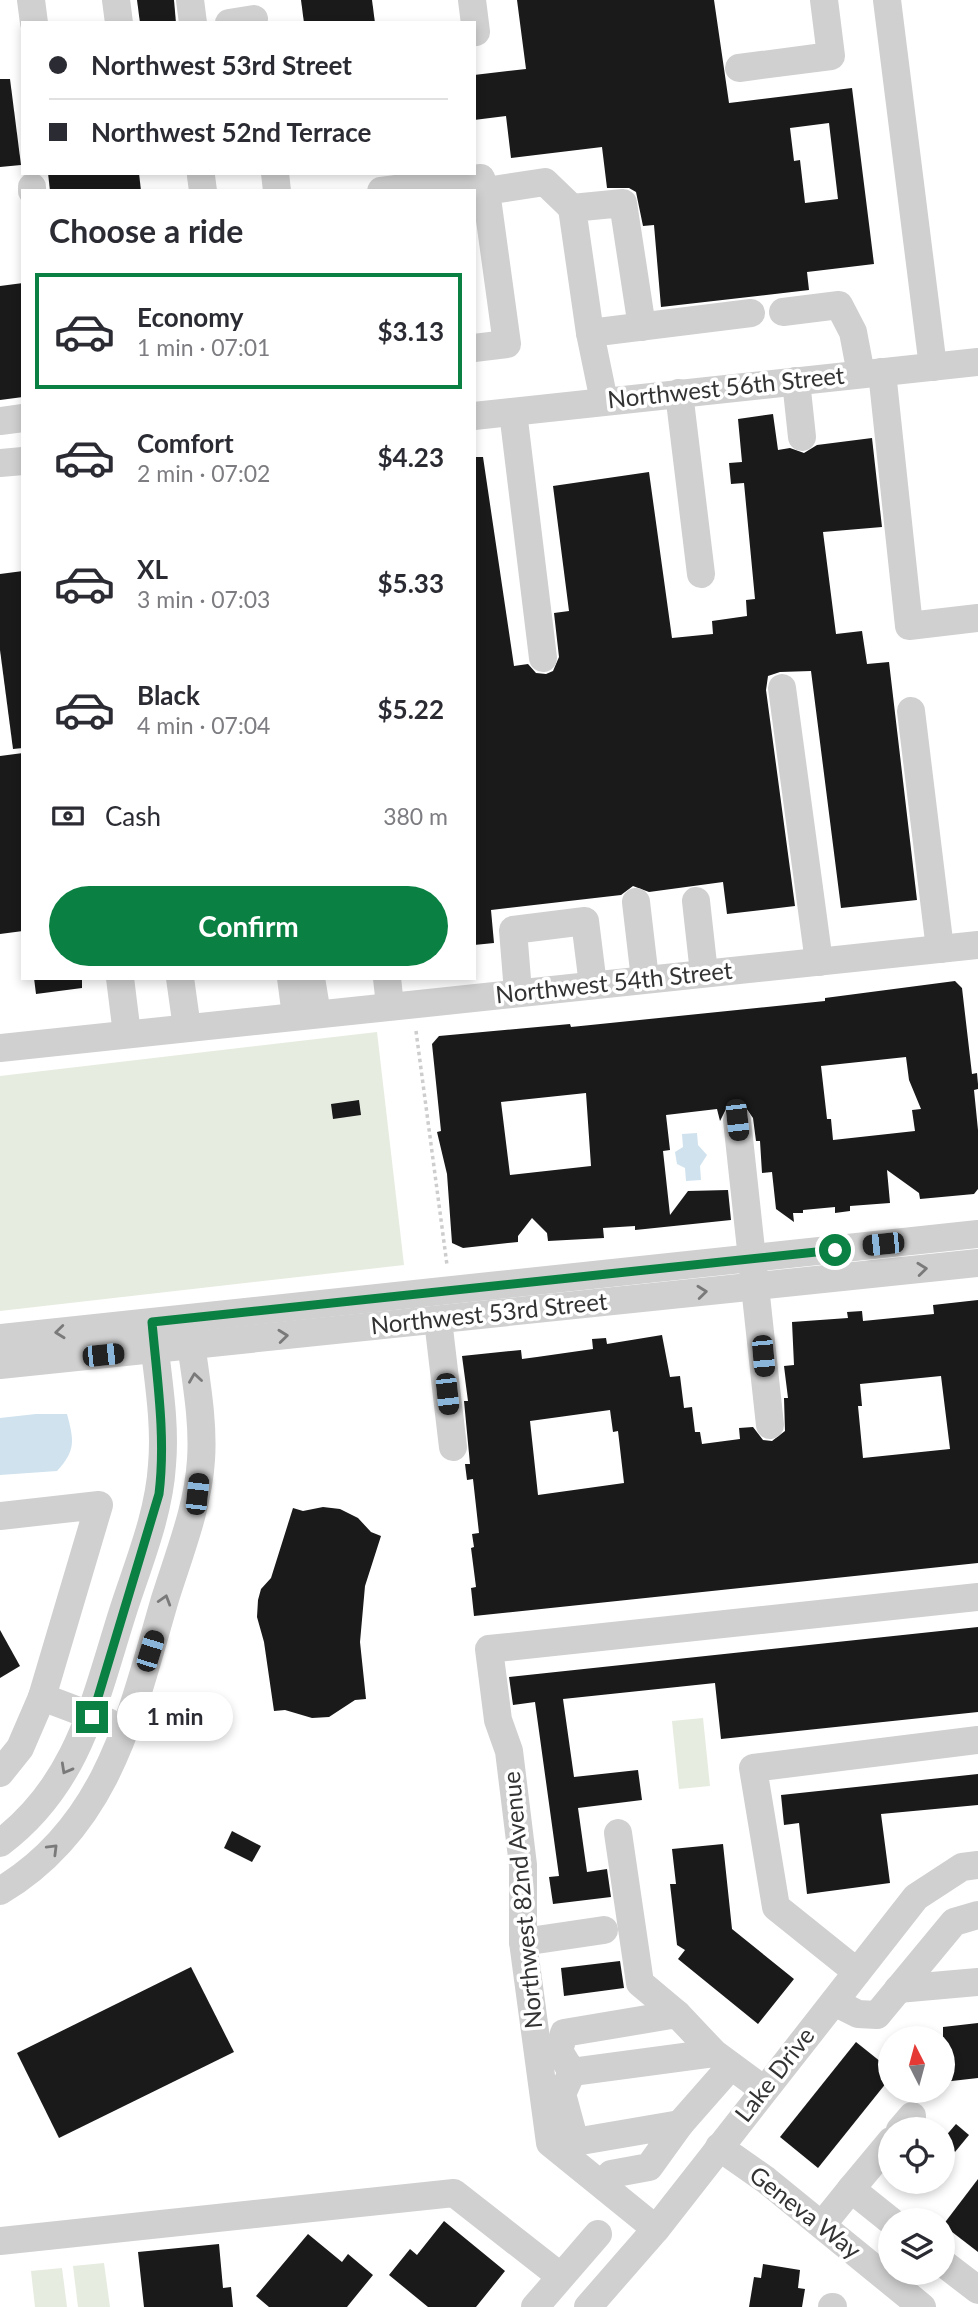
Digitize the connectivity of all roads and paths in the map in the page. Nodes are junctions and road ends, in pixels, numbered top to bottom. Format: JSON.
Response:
{"nodes":[{"id":1,"x":31,"y":0,"type":"edge"},
{"id":2,"x":116,"y":0,"type":"edge"},
{"id":3,"x":190,"y":0,"type":"edge"},
{"id":4,"x":472,"y":0,"type":"edge"},
{"id":5,"x":824,"y":0,"type":"edge"},
{"id":6,"x":887,"y":0,"type":"edge"},
{"id":7,"x":34,"y":21,"type":"edge"},
{"id":8,"x":120,"y":21,"type":"edge"},
{"id":9,"x":193,"y":21,"type":"edge"},
{"id":10,"x":475,"y":21,"type":"edge"},
{"id":11,"x":740,"y":68,"type":"dead end"},
{"id":12,"x":396,"y":189,"type":"edge"},
{"id":13,"x":486,"y":191,"type":"junction"},
{"id":14,"x":572,"y":208,"type":"junction"},
{"id":15,"x":782,"y":312,"type":"dead end"},
{"id":16,"x":751,"y":313,"type":"dead end"},
{"id":17,"x":642,"y":327,"type":"junction"},
{"id":18,"x":590,"y":333,"type":"junction"},
{"id":19,"x":476,"y":348,"type":"edge"},
{"id":20,"x":978,"y":362,"type":"edge"},
{"id":21,"x":933,"y":367,"type":"junction"},
{"id":22,"x":872,"y":373,"type":"junction"},
{"id":23,"x":796,"y":381,"type":"junction"},
{"id":24,"x":679,"y":393,"type":"junction"},
{"id":25,"x":604,"y":401,"type":"junction"},
{"id":26,"x":513,"y":412,"type":"junction"},
{"id":27,"x":476,"y":416,"type":"edge"},
{"id":28,"x":21,"y":418,"type":"edge"},
{"id":29,"x":0,"y":421,"type":"edge"},
{"id":30,"x":802,"y":437,"type":"dead end"},
{"id":31,"x":21,"y":461,"type":"edge"},
{"id":32,"x":0,"y":463,"type":"edge"},
{"id":33,"x":701,"y":574,"type":"dead end"},
{"id":34,"x":978,"y":618,"type":"edge"},
{"id":35,"x":542,"y":659,"type":"dead end"},
{"id":36,"x":782,"y":688,"type":"dead end"},
{"id":37,"x":911,"y":711,"type":"dead end"},
{"id":38,"x":696,"y":901,"type":"dead end"},
{"id":39,"x":636,"y":902,"type":"dead end"},
{"id":40,"x":978,"y":945,"type":"edge"},
{"id":41,"x":940,"y":949,"type":"junction"},
{"id":42,"x":819,"y":962,"type":"junction"},
{"id":43,"x":704,"y":974,"type":"junction"},
{"id":44,"x":645,"y":979,"type":"junction"},
{"id":45,"x":120,"y":980,"type":"edge"},
{"id":46,"x":180,"y":980,"type":"edge"},
{"id":47,"x":292,"y":980,"type":"edge"},
{"id":48,"x":311,"y":980,"type":"edge"},
{"id":49,"x":593,"y":985,"type":"junction"},
{"id":50,"x":388,"y":992,"type":"edge"},
{"id":51,"x":518,"y":992,"type":"junction"},
{"id":52,"x":307,"y":1015,"type":"junction"},
{"id":53,"x":187,"y":1028,"type":"junction"},
{"id":54,"x":416,"y":1031,"type":"dead end"},
{"id":55,"x":127,"y":1034,"type":"junction"},
{"id":56,"x":0,"y":1048,"type":"edge"},
{"id":57,"x":737,"y":1120,"type":"dead end"},
{"id":58,"x":978,"y":1234,"type":"edge"},
{"id":59,"x":753,"y":1258,"type":"junction"},
{"id":60,"x":978,"y":1263,"type":"edge"},
{"id":61,"x":447,"y":1265,"type":"dead end"},
{"id":62,"x":757,"y":1286,"type":"junction"},
{"id":63,"x":438,"y":1320,"type":"junction"},
{"id":64,"x":189,"y":1332,"type":"junction"},
{"id":65,"x":153,"y":1336,"type":"junction"},
{"id":66,"x":0,"y":1338,"type":"edge"},
{"id":67,"x":0,"y":1365,"type":"edge"},
{"id":68,"x":770,"y":1425,"type":"dead end"},
{"id":69,"x":453,"y":1447,"type":"dead end"},
{"id":70,"x":0,"y":1517,"type":"edge"},
{"id":71,"x":144,"y":1549,"type":"junction"},
{"id":72,"x":177,"y":1558,"type":"junction"},
{"id":73,"x":978,"y":1597,"type":"edge"},
{"id":74,"x":42,"y":1697,"type":"junction"},
{"id":75,"x":92,"y":1717,"type":"junction"},
{"id":76,"x":127,"y":1727,"type":"junction"},
{"id":77,"x":978,"y":1740,"type":"edge"},
{"id":78,"x":0,"y":1773,"type":"edge"},
{"id":79,"x":618,"y":1833,"type":"dead end"},
{"id":80,"x":0,"y":1843,"type":"edge"},
{"id":81,"x":978,"y":1865,"type":"edge"},
{"id":82,"x":0,"y":1891,"type":"edge"},
{"id":83,"x":978,"y":1915,"type":"edge"},
{"id":84,"x":604,"y":1930,"type":"dead end"},
{"id":85,"x":523,"y":1942,"type":"junction"},
{"id":86,"x":857,"y":1972,"type":"junction"},
{"id":87,"x":978,"y":1982,"type":"edge"},
{"id":88,"x":898,"y":1989,"type":"junction"},
{"id":89,"x":834,"y":2001,"type":"junction"},
{"id":90,"x":677,"y":2014,"type":"junction"},
{"id":91,"x":722,"y":2059,"type":"junction"},
{"id":92,"x":572,"y":2072,"type":"junction"},
{"id":93,"x":764,"y":2090,"type":"junction"},
{"id":94,"x":680,"y":2124,"type":"junction"},
{"id":95,"x":719,"y":2147,"type":"junction"},
{"id":96,"x":878,"y":2157,"type":"edge"},
{"id":97,"x":611,"y":2174,"type":"dead end"},
{"id":98,"x":851,"y":2189,"type":"junction"},
{"id":99,"x":878,"y":2211,"type":"edge"},
{"id":100,"x":822,"y":2225,"type":"junction"},
{"id":101,"x":656,"y":2229,"type":"junction"},
{"id":102,"x":598,"y":2234,"type":"dead end"},
{"id":103,"x":0,"y":2241,"type":"edge"},
{"id":104,"x":955,"y":2272,"type":"edge"},
{"id":105,"x":560,"y":2276,"type":"junction"},
{"id":106,"x":978,"y":2290,"type":"edge"},
{"id":107,"x":535,"y":2307,"type":"edge"},
{"id":108,"x":588,"y":2307,"type":"edge"},
{"id":109,"x":922,"y":2307,"type":"edge"}],
"edges":[{"from":1,"to":7,"type":"street"},
{"from":2,"to":8,"type":"street"},
{"from":3,"to":9,"type":"street"},
{"from":4,"to":10,"type":"street"},
{"from":5,"to":11,"type":"street"},
{"from":6,"to":21,"type":"street"},
{"from":12,"to":13,"type":"street"},
{"from":13,"to":14,"type":"street"},
{"from":13,"to":19,"type":"street"},
{"from":14,"to":17,"type":"street"},
{"from":14,"to":18,"type":"street"},
{"from":15,"to":22,"type":"street"},
{"from":16,"to":17,"type":"street"},
{"from":17,"to":18,"type":"street"},
{"from":18,"to":25,"type":"street"},
{"from":20,"to":21,"type":"street","name":"Northwest 56th Street"},
{"from":21,"to":22,"type":"street","name":"Northwest 56th Street"},
{"from":22,"to":23,"type":"street","name":"Northwest 56th Street"},
{"from":22,"to":34,"type":"street"},
{"from":23,"to":24,"type":"street","name":"Northwest 56th Street"},
{"from":23,"to":30,"type":"street"},
{"from":24,"to":25,"type":"street","name":"Northwest 56th Street"},
{"from":24,"to":33,"type":"street"},
{"from":25,"to":26,"type":"street","name":"Northwest 56th Street"},
{"from":26,"to":27,"type":"street","name":"Northwest 56th Street"},
{"from":26,"to":35,"type":"street"},
{"from":28,"to":29,"type":"street"},
{"from":31,"to":32,"type":"street"},
{"from":36,"to":42,"type":"street"},
{"from":37,"to":41,"type":"street"},
{"from":38,"to":43,"type":"street"},
{"from":39,"to":44,"type":"street"},
{"from":40,"to":41,"type":"street","name":"Northwest 54th Street"},
{"from":41,"to":42,"type":"street","name":"Northwest 54th Street"},
{"from":42,"to":43,"type":"street","name":"Northwest 54th Street"},
{"from":43,"to":44,"type":"street","name":"Northwest 54th Street"},
{"from":44,"to":49,"type":"street","name":"Northwest 54th Street"},
{"from":45,"to":55,"type":"street"},
{"from":46,"to":53,"type":"street"},
{"from":47,"to":52,"type":"street"},
{"from":48,"to":52,"type":"street"},
{"from":49,"to":51,"type":"street","name":"Northwest 54th Street"},
{"from":49,"to":51,"type":"street"},
{"from":50,"to":51,"type":"street","name":"Northwest 54th Street"},
{"from":50,"to":52,"type":"street","name":"Northwest 54th Street"},
{"from":52,"to":53,"type":"street","name":"Northwest 54th Street"},
{"from":53,"to":55,"type":"street","name":"Northwest 54th Street"},
{"from":54,"to":61,"type":"path"},
{"from":55,"to":56,"type":"street","name":"Northwest 54th Street"},
{"from":57,"to":59,"type":"street"},
{"from":58,"to":59,"type":"street","name":"Northwest 53rd Street"},
{"from":59,"to":62,"type":"street"},
{"from":59,"to":64,"type":"street","name":"Northwest 53rd Street"},
{"from":62,"to":60,"type":"street","name":"Northwest 53rd Street","one_way":true},
{"from":63,"to":62,"type":"street","name":"Northwest 53rd Street","one_way":true},
{"from":62,"to":68,"type":"street"},
{"from":64,"to":63,"type":"street","name":"Northwest 53rd Street","one_way":true},
{"from":63,"to":69,"type":"street"},
{"from":64,"to":65,"type":"street","name":"Northwest 53rd Street"},
{"from":72,"to":64,"type":"street","one_way":true},
{"from":65,"to":66,"type":"street","name":"Northwest 53rd Street","one_way":true},
{"from":65,"to":67,"type":"street","name":"Northwest 53rd Street"},
{"from":65,"to":71,"type":"street"},
{"from":70,"to":74,"type":"street"},
{"from":71,"to":72,"type":"street"},
{"from":71,"to":75,"type":"street"},
{"from":76,"to":72,"type":"street","one_way":true},
{"from":73,"to":85,"type":"street","name":"Northwest 82nd Avenue"},
{"from":74,"to":75,"type":"street"},
{"from":74,"to":78,"type":"street"},
{"from":75,"to":76,"type":"street"},
{"from":75,"to":80,"type":"street","one_way":true},
{"from":82,"to":76,"type":"street","one_way":true},
{"from":77,"to":86,"type":"street"},
{"from":79,"to":90,"type":"street"},
{"from":81,"to":86,"type":"street","name":"Lake Drive"},
{"from":83,"to":88,"type":"street"},
{"from":84,"to":85,"type":"street"},
{"from":85,"to":101,"type":"street","name":"Northwest 82nd Avenue"},
{"from":86,"to":89,"type":"street","name":"Lake Drive"},
{"from":87,"to":88,"type":"street"},
{"from":88,"to":89,"type":"street"},
{"from":89,"to":93,"type":"street","name":"Lake Drive"},
{"from":90,"to":91,"type":"street"},
{"from":90,"to":92,"type":"street"},
{"from":91,"to":92,"type":"street"},
{"from":91,"to":93,"type":"street"},
{"from":91,"to":94,"type":"street"},
{"from":92,"to":94,"type":"street"},
{"from":93,"to":95,"type":"street","name":"Lake Drive"},
{"from":94,"to":97,"type":"street"},
{"from":95,"to":100,"type":"street","name":"Geneva Way"},
{"from":95,"to":101,"type":"street","name":"Lake Drive"},
{"from":96,"to":98,"type":"street"},
{"from":98,"to":99,"type":"street"},
{"from":98,"to":100,"type":"street"},
{"from":100,"to":109,"type":"street","name":"Geneva Way"},
{"from":101,"to":108,"type":"street","name":"Lake Drive"},
{"from":102,"to":105,"type":"street"},
{"from":103,"to":105,"type":"street"},
{"from":104,"to":106,"type":"street"},
{"from":105,"to":107,"type":"street"}]}
